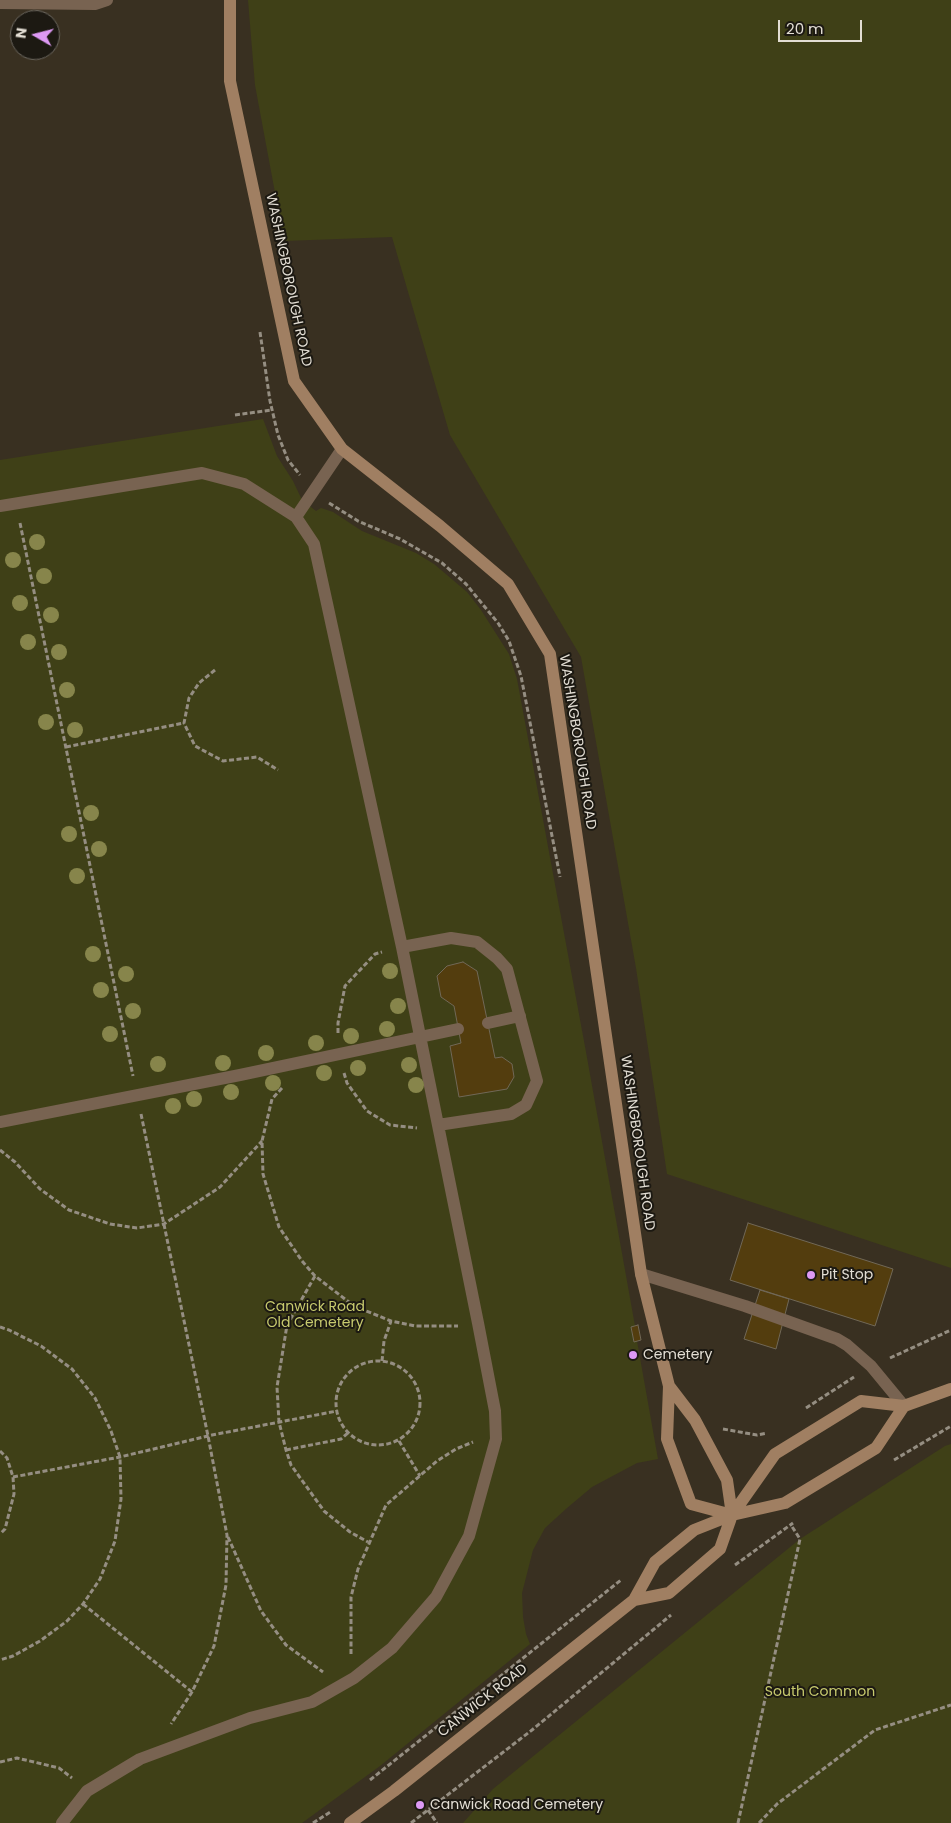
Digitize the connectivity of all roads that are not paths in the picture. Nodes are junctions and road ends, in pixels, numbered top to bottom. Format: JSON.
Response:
{"nodes":[{"id":1,"x":107,"y":0,"type":"edge"},
{"id":2,"x":230,"y":0,"type":"edge"},
{"id":3,"x":0,"y":3,"type":"edge"},
{"id":4,"x":342,"y":449,"type":"junction"},
{"id":5,"x":0,"y":506,"type":"edge"},
{"id":6,"x":296,"y":517,"type":"junction"},
{"id":7,"x":402,"y":947,"type":"junction"},
{"id":8,"x":520,"y":1016,"type":"junction"},
{"id":9,"x":488,"y":1023,"type":"dead end"},
{"id":10,"x":458,"y":1029,"type":"dead end"},
{"id":11,"x":420,"y":1037,"type":"junction"},
{"id":12,"x":0,"y":1122,"type":"edge"},
{"id":13,"x":438,"y":1125,"type":"junction"},
{"id":14,"x":641,"y":1274,"type":"junction"},
{"id":15,"x":668,"y":1386,"type":"junction"},
{"id":16,"x":951,"y":1388,"type":"edge"},
{"id":17,"x":904,"y":1406,"type":"junction"},
{"id":18,"x":732,"y":1515,"type":"junction"},
{"id":19,"x":634,"y":1600,"type":"junction"},
{"id":20,"x":62,"y":1823,"type":"edge"},
{"id":21,"x":350,"y":1823,"type":"edge"}],
"edges":[{"from":1,"to":3,"type":"lane"},
{"from":2,"to":4,"type":"main road","name":"WASHINGBOROUGH ROAD"},
{"from":4,"to":6,"type":"lane"},
{"from":4,"to":14,"type":"main road","name":"WASHINGBOROUGH ROAD"},
{"from":5,"to":6,"type":"lane"},
{"from":6,"to":7,"type":"lane"},
{"from":7,"to":8,"type":"lane"},
{"from":7,"to":11,"type":"lane"},
{"from":8,"to":9,"type":"lane"},
{"from":8,"to":13,"type":"lane"},
{"from":10,"to":11,"type":"lane"},
{"from":11,"to":12,"type":"lane"},
{"from":11,"to":13,"type":"lane"},
{"from":13,"to":20,"type":"lane"},
{"from":14,"to":15,"type":"main road","name":"WASHINGBOROUGH ROAD"},
{"from":14,"to":17,"type":"lane"},
{"from":15,"to":18,"type":"main road","name":"WASHINGBOROUGH ROAD"},
{"from":15,"to":18,"type":"main road"},
{"from":16,"to":17,"type":"main road"},
{"from":17,"to":18,"type":"main road","name":"CANWICK ROAD"},
{"from":17,"to":18,"type":"main road"},
{"from":18,"to":19,"type":"main road","name":"CANWICK ROAD"},
{"from":18,"to":19,"type":"main road","name":"CANWICK ROAD"},
{"from":19,"to":21,"type":"main road","name":"CANWICK ROAD"}]}
